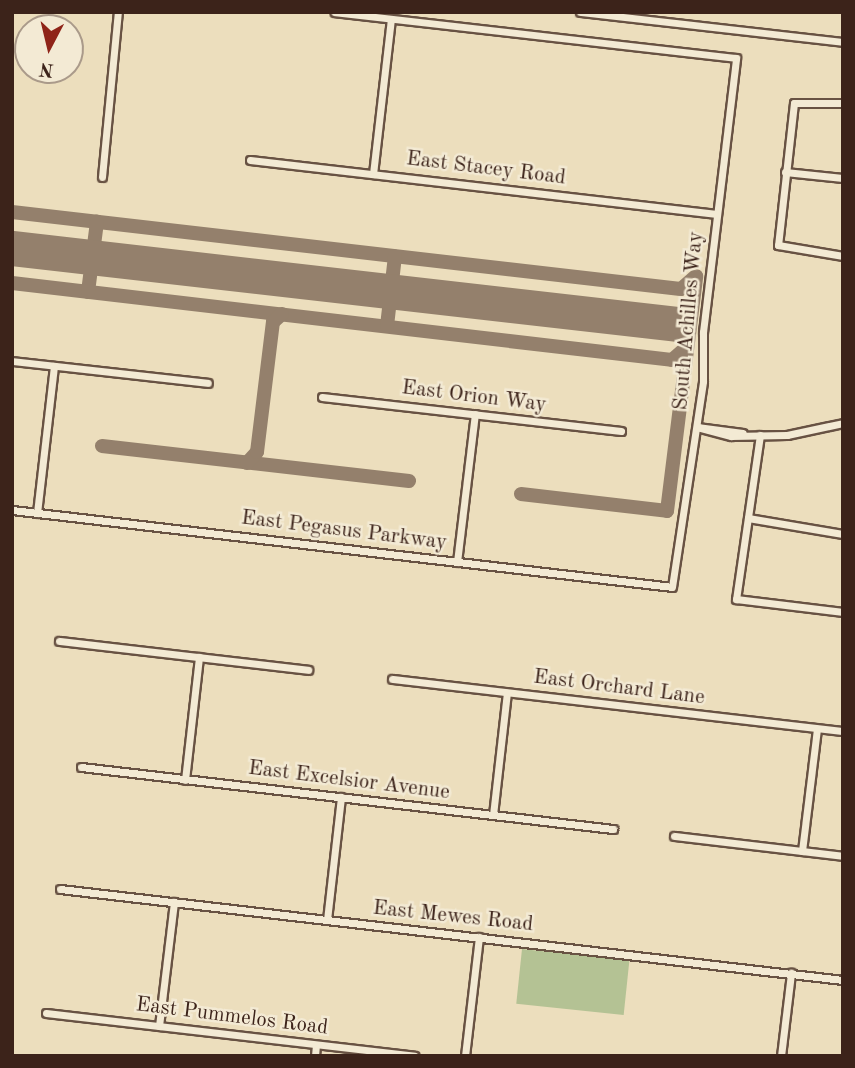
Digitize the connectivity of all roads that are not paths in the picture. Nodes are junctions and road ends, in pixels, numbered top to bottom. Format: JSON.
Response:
{"nodes":[{"id":1,"x":125,"y":12,"type":"edge"},
{"id":2,"x":335,"y":12,"type":"edge"},
{"id":3,"x":580,"y":12,"type":"edge"},
{"id":4,"x":118,"y":16,"type":"edge"},
{"id":5,"x":391,"y":19,"type":"junction"},
{"id":6,"x":843,"y":42,"type":"edge"},
{"id":7,"x":843,"y":103,"type":"edge"},
{"id":8,"x":250,"y":160,"type":"dead end"},
{"id":9,"x":785,"y":172,"type":"junction"},
{"id":10,"x":373,"y":174,"type":"junction"},
{"id":11,"x":102,"y":177,"type":"dead end"},
{"id":12,"x":843,"y":178,"type":"edge"},
{"id":13,"x":717,"y":214,"type":"junction"},
{"id":14,"x":843,"y":256,"type":"edge"},
{"id":15,"x":12,"y":361,"type":"edge"},
{"id":16,"x":54,"y":366,"type":"junction"},
{"id":17,"x":208,"y":383,"type":"dead end"},
{"id":18,"x":322,"y":397,"type":"dead end"},
{"id":19,"x":475,"y":414,"type":"junction"},
{"id":20,"x":843,"y":422,"type":"edge"},
{"id":21,"x":697,"y":427,"type":"junction"},
{"id":22,"x":621,"y":431,"type":"dead end"},
{"id":23,"x":760,"y":435,"type":"junction"},
{"id":24,"x":12,"y":510,"type":"edge"},
{"id":25,"x":37,"y":513,"type":"junction"},
{"id":26,"x":748,"y":518,"type":"junction"},
{"id":27,"x":843,"y":534,"type":"edge"},
{"id":28,"x":457,"y":562,"type":"junction"},
{"id":29,"x":672,"y":587,"type":"joint"},
{"id":30,"x":843,"y":612,"type":"edge"},
{"id":31,"x":59,"y":641,"type":"dead end"},
{"id":32,"x":199,"y":657,"type":"junction"},
{"id":33,"x":309,"y":670,"type":"dead end"},
{"id":34,"x":392,"y":679,"type":"dead end"},
{"id":35,"x":507,"y":693,"type":"junction"},
{"id":36,"x":817,"y":729,"type":"junction"},
{"id":37,"x":843,"y":732,"type":"edge"},
{"id":38,"x":81,"y":767,"type":"dead end"},
{"id":39,"x":185,"y":780,"type":"junction"},
{"id":40,"x":341,"y":797,"type":"junction"},
{"id":41,"x":493,"y":815,"type":"junction"},
{"id":42,"x":613,"y":829,"type":"dead end"},
{"id":43,"x":674,"y":836,"type":"dead end"},
{"id":44,"x":803,"y":851,"type":"junction"},
{"id":45,"x":843,"y":856,"type":"edge"},
{"id":46,"x":60,"y":889,"type":"dead end"},
{"id":47,"x":173,"y":902,"type":"junction"},
{"id":48,"x":327,"y":920,"type":"junction"},
{"id":49,"x":479,"y":937,"type":"junction"},
{"id":50,"x":791,"y":973,"type":"junction"},
{"id":51,"x":843,"y":979,"type":"edge"},
{"id":52,"x":46,"y":1013,"type":"dead end"},
{"id":53,"x":159,"y":1026,"type":"junction"},
{"id":54,"x":316,"y":1045,"type":"junction"},
{"id":55,"x":315,"y":1056,"type":"edge"},
{"id":56,"x":415,"y":1056,"type":"edge"},
{"id":57,"x":465,"y":1056,"type":"edge"},
{"id":58,"x":781,"y":1056,"type":"edge"}],
"edges":[{"from":1,"to":4,"type":"street"},
{"from":2,"to":5,"type":"street"},
{"from":3,"to":6,"type":"street"},
{"from":4,"to":11,"type":"street"},
{"from":5,"to":10,"type":"street"},
{"from":5,"to":13,"type":"street","name":"South Achilles Way"},
{"from":7,"to":9,"type":"street"},
{"from":8,"to":10,"type":"street","name":"East Stacey Road"},
{"from":9,"to":12,"type":"street"},
{"from":9,"to":14,"type":"street"},
{"from":10,"to":13,"type":"street","name":"East Stacey Road"},
{"from":13,"to":21,"type":"street","name":"South Achilles Way"},
{"from":15,"to":16,"type":"street"},
{"from":16,"to":17,"type":"street"},
{"from":16,"to":25,"type":"street"},
{"from":18,"to":19,"type":"street","name":"East Orion Way"},
{"from":19,"to":22,"type":"street","name":"East Orion Way"},
{"from":19,"to":28,"type":"street"},
{"from":20,"to":23,"type":"street"},
{"from":21,"to":23,"type":"street"},
{"from":21,"to":29,"type":"street","name":"South Achilles Way"},
{"from":23,"to":26,"type":"street"},
{"from":24,"to":25,"type":"street","name":"East Pegasus Parkway"},
{"from":25,"to":28,"type":"street","name":"East Pegasus Parkway"},
{"from":26,"to":27,"type":"street"},
{"from":26,"to":30,"type":"street"},
{"from":28,"to":29,"type":"street","name":"East Pegasus Parkway"},
{"from":31,"to":32,"type":"street"},
{"from":32,"to":33,"type":"street"},
{"from":32,"to":39,"type":"street"},
{"from":34,"to":35,"type":"street","name":"East Orchard Lane"},
{"from":35,"to":36,"type":"street","name":"East Orchard Lane"},
{"from":35,"to":41,"type":"street"},
{"from":36,"to":37,"type":"street","name":"East Orchard Lane"},
{"from":36,"to":44,"type":"street"},
{"from":38,"to":39,"type":"street","name":"East Excelsior Avenue"},
{"from":39,"to":40,"type":"street","name":"East Excelsior Avenue"},
{"from":40,"to":41,"type":"street","name":"East Excelsior Avenue"},
{"from":40,"to":48,"type":"street"},
{"from":41,"to":42,"type":"street","name":"East Excelsior Avenue"},
{"from":43,"to":44,"type":"street"},
{"from":44,"to":45,"type":"street"},
{"from":46,"to":47,"type":"street","name":"East Mewes Road"},
{"from":47,"to":48,"type":"street","name":"East Mewes Road"},
{"from":47,"to":53,"type":"street"},
{"from":48,"to":49,"type":"street","name":"East Mewes Road"},
{"from":49,"to":50,"type":"street","name":"East Mewes Road"},
{"from":49,"to":57,"type":"street"},
{"from":50,"to":51,"type":"street","name":"East Mewes Road"},
{"from":50,"to":58,"type":"street"},
{"from":52,"to":53,"type":"street","name":"East Pummelos Road"},
{"from":53,"to":54,"type":"street","name":"East Pummelos Road"},
{"from":54,"to":55,"type":"street"},
{"from":54,"to":56,"type":"street","name":"East Pummelos Road"}]}
